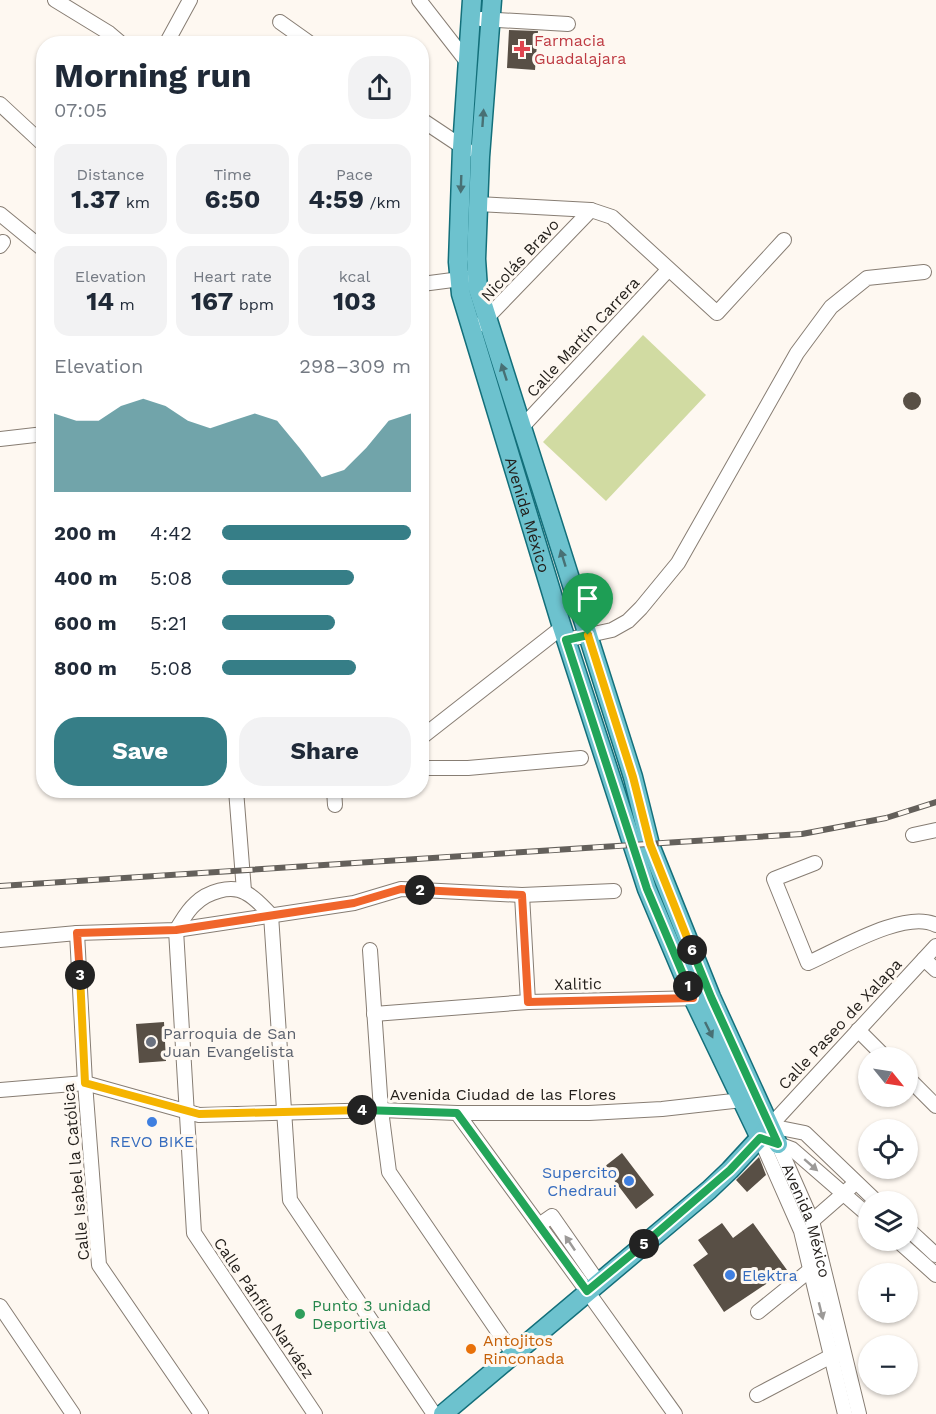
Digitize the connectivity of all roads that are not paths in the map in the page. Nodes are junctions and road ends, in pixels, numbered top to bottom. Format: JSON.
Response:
{"nodes":[{"id":1,"x":55,"y":0,"type":"edge"},
{"id":2,"x":190,"y":0,"type":"edge"},
{"id":3,"x":419,"y":0,"type":"edge"},
{"id":4,"x":492,"y":0,"type":"edge"},
{"id":5,"x":72,"y":4,"type":"edge"},
{"id":6,"x":472,"y":9,"type":"edge"},
{"id":7,"x":490,"y":19,"type":"junction"},
{"id":8,"x":280,"y":22,"type":"dead end"},
{"id":9,"x":568,"y":24,"type":"dead end"},
{"id":10,"x":113,"y":36,"type":"edge"},
{"id":11,"x":170,"y":36,"type":"edge"},
{"id":12,"x":300,"y":36,"type":"edge"},
{"id":13,"x":468,"y":63,"type":"junction"},
{"id":14,"x":0,"y":104,"type":"edge"},
{"id":15,"x":429,"y":125,"type":"edge"},
{"id":16,"x":36,"y":137,"type":"edge"},
{"id":17,"x":462,"y":148,"type":"junction"},
{"id":18,"x":480,"y":157,"type":"junction"},
{"id":19,"x":478,"y":204,"type":"junction"},
{"id":20,"x":591,"y":210,"type":"junction"},
{"id":21,"x":0,"y":214,"type":"edge"},
{"id":22,"x":784,"y":240,"type":"dead end"},
{"id":23,"x":36,"y":243,"type":"edge"},
{"id":24,"x":668,"y":270,"type":"junction"},
{"id":25,"x":924,"y":272,"type":"dead end"},
{"id":26,"x":468,"y":278,"type":"junction"},
{"id":27,"x":429,"y":283,"type":"edge"},
{"id":28,"x":480,"y":326,"type":"junction"},
{"id":29,"x":522,"y":427,"type":"junction"},
{"id":30,"x":36,"y":435,"type":"edge"},
{"id":31,"x":0,"y":439,"type":"edge"},
{"id":32,"x":588,"y":635,"type":"junction"},
{"id":33,"x":561,"y":636,"type":"junction"},
{"id":34,"x":429,"y":732,"type":"edge"},
{"id":35,"x":581,"y":758,"type":"dead end"},
{"id":36,"x":429,"y":768,"type":"edge"},
{"id":37,"x":633,"y":777,"type":"junction"},
{"id":38,"x":611,"y":781,"type":"junction"},
{"id":39,"x":237,"y":798,"type":"edge"},
{"id":40,"x":335,"y":798,"type":"edge"},
{"id":41,"x":335,"y":805,"type":"dead end"},
{"id":42,"x":936,"y":830,"type":"edge"},
{"id":43,"x":913,"y":835,"type":"dead end"},
{"id":44,"x":815,"y":863,"type":"dead end"},
{"id":45,"x":244,"y":891,"type":"junction"},
{"id":46,"x":614,"y":891,"type":"dead end"},
{"id":47,"x":522,"y":895,"type":"junction"},
{"id":48,"x":271,"y":915,"type":"junction"},
{"id":49,"x":936,"y":925,"type":"edge"},
{"id":50,"x":176,"y":930,"type":"junction"},
{"id":51,"x":77,"y":933,"type":"junction"},
{"id":52,"x":0,"y":940,"type":"edge"},
{"id":53,"x":936,"y":946,"type":"edge"},
{"id":54,"x":370,"y":950,"type":"dead end"},
{"id":55,"x":924,"y":959,"type":"junction"},
{"id":56,"x":936,"y":970,"type":"edge"},
{"id":57,"x":702,"y":997,"type":"junction"},
{"id":58,"x":528,"y":1002,"type":"junction"},
{"id":59,"x":374,"y":1014,"type":"junction"},
{"id":60,"x":858,"y":1030,"type":"junction"},
{"id":61,"x":875,"y":1047,"type":"edge"},
{"id":62,"x":85,"y":1083,"type":"junction"},
{"id":63,"x":918,"y":1088,"type":"edge"},
{"id":64,"x":0,"y":1090,"type":"edge"},
{"id":65,"x":750,"y":1099,"type":"junction"},
{"id":66,"x":936,"y":1106,"type":"edge"},
{"id":67,"x":381,"y":1110,"type":"junction"},
{"id":68,"x":283,"y":1112,"type":"junction"},
{"id":69,"x":187,"y":1113,"type":"junction"},
{"id":70,"x":457,"y":1113,"type":"junction"},
{"id":71,"x":765,"y":1132,"type":"junction"},
{"id":72,"x":778,"y":1144,"type":"junction"},
{"id":73,"x":856,"y":1183,"type":"junction"},
{"id":74,"x":865,"y":1191,"type":"edge"},
{"id":75,"x":845,"y":1194,"type":"junction"},
{"id":76,"x":858,"y":1206,"type":"edge"},
{"id":77,"x":812,"y":1221,"type":"junction"},
{"id":78,"x":918,"y":1238,"type":"edge"},
{"id":79,"x":909,"y":1251,"type":"edge"},
{"id":80,"x":936,"y":1255,"type":"edge"},
{"id":81,"x":810,"y":1270,"type":"junction"},
{"id":82,"x":936,"y":1275,"type":"edge"},
{"id":83,"x":593,"y":1286,"type":"junction"},
{"id":84,"x":0,"y":1306,"type":"edge"},
{"id":85,"x":758,"y":1312,"type":"dead end"},
{"id":86,"x":838,"y":1353,"type":"junction"},
{"id":87,"x":514,"y":1355,"type":"junction"},
{"id":88,"x":757,"y":1395,"type":"dead end"},
{"id":89,"x":73,"y":1414,"type":"edge"},
{"id":90,"x":201,"y":1414,"type":"edge"},
{"id":91,"x":315,"y":1414,"type":"edge"},
{"id":92,"x":434,"y":1414,"type":"edge"},
{"id":93,"x":443,"y":1414,"type":"edge"},
{"id":94,"x":675,"y":1414,"type":"edge"},
{"id":95,"x":845,"y":1414,"type":"edge"},
{"id":96,"x":859,"y":1414,"type":"edge"}],
"edges":[{"from":1,"to":5,"type":"street"},
{"from":2,"to":11,"type":"street"},
{"from":3,"to":13,"type":"street"},
{"from":4,"to":7,"type":"main road","name":"Avenida México"},
{"from":5,"to":10,"type":"street"},
{"from":6,"to":7,"type":"street"},
{"from":6,"to":13,"type":"main road","name":"Avenida México"},
{"from":7,"to":9,"type":"street"},
{"from":18,"to":7,"type":"main road","name":"Avenida México","one_way":true},
{"from":8,"to":12,"type":"street"},
{"from":13,"to":17,"type":"main road","name":"Avenida México"},
{"from":14,"to":16,"type":"street"},
{"from":15,"to":17,"type":"street"},
{"from":17,"to":18,"type":"street"},
{"from":17,"to":26,"type":"main road","name":"Avenida México","one_way":true},
{"from":18,"to":19,"type":"main road","name":"Avenida México"},
{"from":19,"to":20,"type":"street"},
{"from":19,"to":26,"type":"main road","name":"Avenida México"},
{"from":20,"to":24,"type":"street"},
{"from":20,"to":28,"type":"street","name":"Nicolás Bravo"},
{"from":21,"to":23,"type":"street"},
{"from":22,"to":24,"type":"street"},
{"from":24,"to":29,"type":"street","name":"Calle Martín Carrera"},
{"from":25,"to":32,"type":"street"},
{"from":26,"to":27,"type":"street"},
{"from":26,"to":28,"type":"main road","name":"Avenida México"},
{"from":29,"to":28,"type":"main road","name":"Avenida México","one_way":true},
{"from":28,"to":33,"type":"main road","name":"Avenida México"},
{"from":32,"to":29,"type":"main road","name":"Avenida México","one_way":true},
{"from":30,"to":31,"type":"street"},
{"from":32,"to":33,"type":"street"},
{"from":32,"to":37,"type":"main road","name":"Avenida México"},
{"from":33,"to":34,"type":"street"},
{"from":33,"to":38,"type":"main road","name":"Avenida México"},
{"from":35,"to":36,"type":"street"},
{"from":37,"to":38,"type":"main road"},
{"from":37,"to":57,"type":"main road","name":"Avenida México"},
{"from":38,"to":57,"type":"main road","name":"Avenida México"},
{"from":39,"to":45,"type":"street"},
{"from":40,"to":41,"type":"street"},
{"from":42,"to":43,"type":"street"},
{"from":44,"to":49,"type":"street"},
{"from":45,"to":48,"type":"street"},
{"from":45,"to":50,"type":"street"},
{"from":46,"to":47,"type":"street"},
{"from":47,"to":48,"type":"street"},
{"from":47,"to":58,"type":"street"},
{"from":48,"to":50,"type":"street"},
{"from":48,"to":68,"type":"street"},
{"from":50,"to":51,"type":"street"},
{"from":50,"to":69,"type":"street","name":"Calle Pánfilo Narváez"},
{"from":51,"to":52,"type":"street"},
{"from":51,"to":62,"type":"street","name":"Calle Isabel la Católica"},
{"from":53,"to":55,"type":"street","name":"Calle Paseo de Xalapa"},
{"from":54,"to":59,"type":"street"},
{"from":55,"to":56,"type":"street"},
{"from":55,"to":60,"type":"street","name":"Calle Paseo de Xalapa"},
{"from":57,"to":58,"type":"street","name":"Xalitic"},
{"from":57,"to":65,"type":"main road","name":"Avenida México"},
{"from":58,"to":59,"type":"street","name":"Xalitic"},
{"from":59,"to":67,"type":"street"},
{"from":60,"to":61,"type":"street"},
{"from":60,"to":71,"type":"street","name":"Calle Paseo de Xalapa"},
{"from":62,"to":64,"type":"street","name":"Avenida Ciudad de las Flores"},
{"from":62,"to":69,"type":"street","name":"Avenida Ciudad de las Flores"},
{"from":62,"to":90,"type":"street","name":"Calle Isabel la Católica"},
{"from":63,"to":66,"type":"street"},
{"from":65,"to":70,"type":"street","name":"Avenida Ciudad de las Flores"},
{"from":65,"to":71,"type":"main road","name":"Avenida México"},
{"from":67,"to":68,"type":"street","name":"Avenida Ciudad de las Flores"},
{"from":67,"to":70,"type":"street","name":"Avenida Ciudad de las Flores"},
{"from":67,"to":87,"type":"street"},
{"from":68,"to":69,"type":"street","name":"Avenida Ciudad de las Flores"},
{"from":68,"to":92,"type":"street"},
{"from":69,"to":91,"type":"street","name":"Calle Pánfilo Narváez"},
{"from":70,"to":83,"type":"street"},
{"from":71,"to":72,"type":"main road","name":"Avenida México"},
{"from":71,"to":73,"type":"street"},
{"from":71,"to":81,"type":"street","name":"Avenida México"},
{"from":71,"to":83,"type":"main road"},
{"from":72,"to":75,"type":"street","one_way":true},
{"from":72,"to":77,"type":"street","name":"Avenida México"},
{"from":73,"to":74,"type":"street"},
{"from":73,"to":75,"type":"street"},
{"from":75,"to":76,"type":"street"},
{"from":75,"to":77,"type":"street"},
{"from":77,"to":86,"type":"street","name":"Avenida México"},
{"from":78,"to":80,"type":"street"},
{"from":79,"to":82,"type":"street"},
{"from":81,"to":85,"type":"street"},
{"from":81,"to":86,"type":"street","name":"Avenida México","one_way":true},
{"from":83,"to":87,"type":"main road"},
{"from":83,"to":94,"type":"street"},
{"from":84,"to":89,"type":"street"},
{"from":86,"to":88,"type":"street"},
{"from":86,"to":95,"type":"street","name":"Avenida México"},
{"from":86,"to":96,"type":"street","name":"Avenida México"},
{"from":87,"to":93,"type":"main road"}]}
